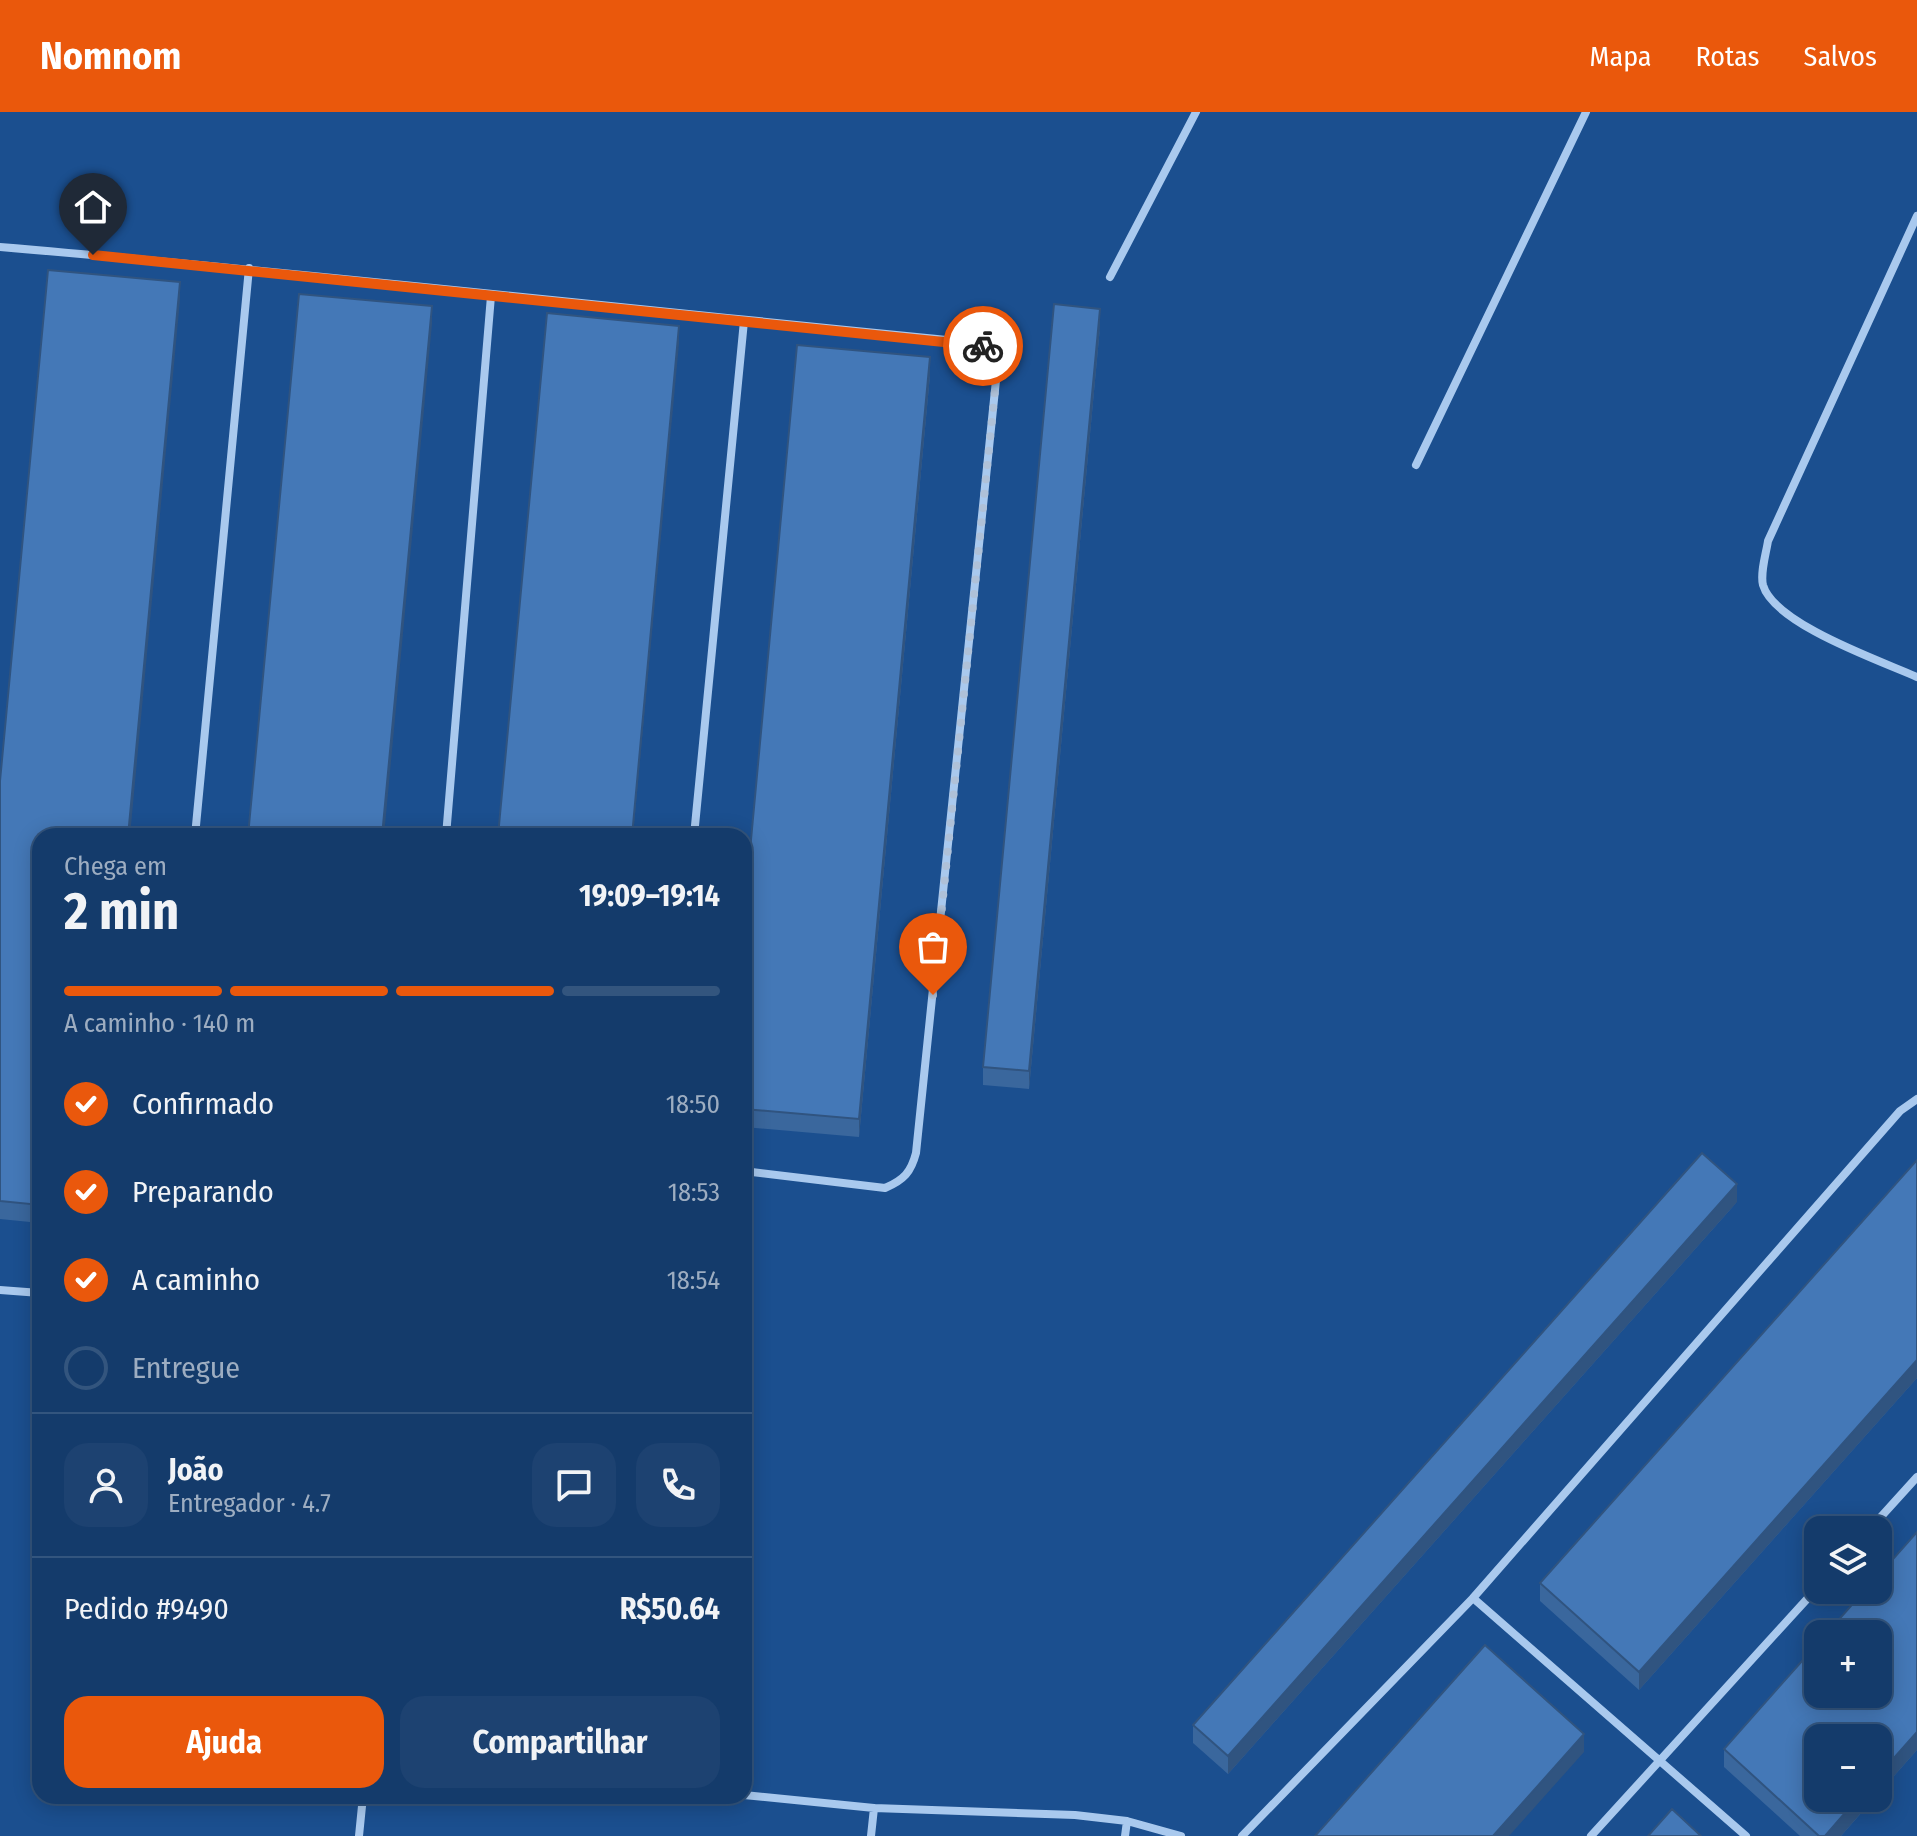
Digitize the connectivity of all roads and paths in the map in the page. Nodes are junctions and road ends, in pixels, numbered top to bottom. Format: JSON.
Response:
{"nodes":[{"id":1,"x":1196,"y":112,"type":"edge"},
{"id":2,"x":1586,"y":112,"type":"edge"},
{"id":3,"x":1917,"y":216,"type":"edge"},
{"id":4,"x":0,"y":247,"type":"edge"},
{"id":5,"x":249,"y":268,"type":"junction"},
{"id":6,"x":1110,"y":277,"type":"dead end"},
{"id":7,"x":491,"y":296,"type":"junction"},
{"id":8,"x":744,"y":321,"type":"junction"},
{"id":9,"x":1416,"y":465,"type":"dead end"},
{"id":10,"x":1917,"y":677,"type":"edge"},
{"id":11,"x":196,"y":828,"type":"edge"},
{"id":12,"x":447,"y":828,"type":"edge"},
{"id":13,"x":695,"y":828,"type":"edge"},
{"id":14,"x":1917,"y":1099,"type":"edge"},
{"id":15,"x":752,"y":1172,"type":"edge"},
{"id":16,"x":0,"y":1290,"type":"edge"},
{"id":17,"x":32,"y":1292,"type":"edge"},
{"id":18,"x":1917,"y":1477,"type":"edge"},
{"id":19,"x":1882,"y":1516,"type":"edge"},
{"id":20,"x":1473,"y":1598,"type":"junction"},
{"id":21,"x":1804,"y":1603,"type":"edge"},
{"id":22,"x":1661,"y":1761,"type":"junction"},
{"id":23,"x":752,"y":1796,"type":"edge"},
{"id":24,"x":362,"y":1804,"type":"edge"},
{"id":25,"x":874,"y":1808,"type":"junction"},
{"id":26,"x":1127,"y":1821,"type":"junction"},
{"id":27,"x":359,"y":1836,"type":"edge"},
{"id":28,"x":871,"y":1836,"type":"edge"},
{"id":29,"x":1125,"y":1836,"type":"edge"},
{"id":30,"x":1181,"y":1836,"type":"edge"},
{"id":31,"x":1242,"y":1836,"type":"edge"},
{"id":32,"x":1591,"y":1836,"type":"edge"},
{"id":33,"x":1746,"y":1836,"type":"edge"}],
"edges":[{"from":1,"to":6,"type":"street"},
{"from":2,"to":9,"type":"street"},
{"from":3,"to":10,"type":"street"},
{"from":4,"to":5,"type":"street"},
{"from":5,"to":7,"type":"street"},
{"from":5,"to":11,"type":"street"},
{"from":7,"to":8,"type":"street"},
{"from":7,"to":12,"type":"street"},
{"from":8,"to":13,"type":"street"},
{"from":8,"to":15,"type":"street"},
{"from":14,"to":20,"type":"street"},
{"from":16,"to":17,"type":"street"},
{"from":18,"to":19,"type":"street"},
{"from":20,"to":22,"type":"street"},
{"from":20,"to":31,"type":"street"},
{"from":21,"to":22,"type":"street"},
{"from":22,"to":32,"type":"street"},
{"from":22,"to":33,"type":"street"},
{"from":23,"to":25,"type":"street"},
{"from":24,"to":27,"type":"street"},
{"from":25,"to":26,"type":"street"},
{"from":25,"to":28,"type":"street"},
{"from":26,"to":29,"type":"street"},
{"from":26,"to":30,"type":"street"}]}
